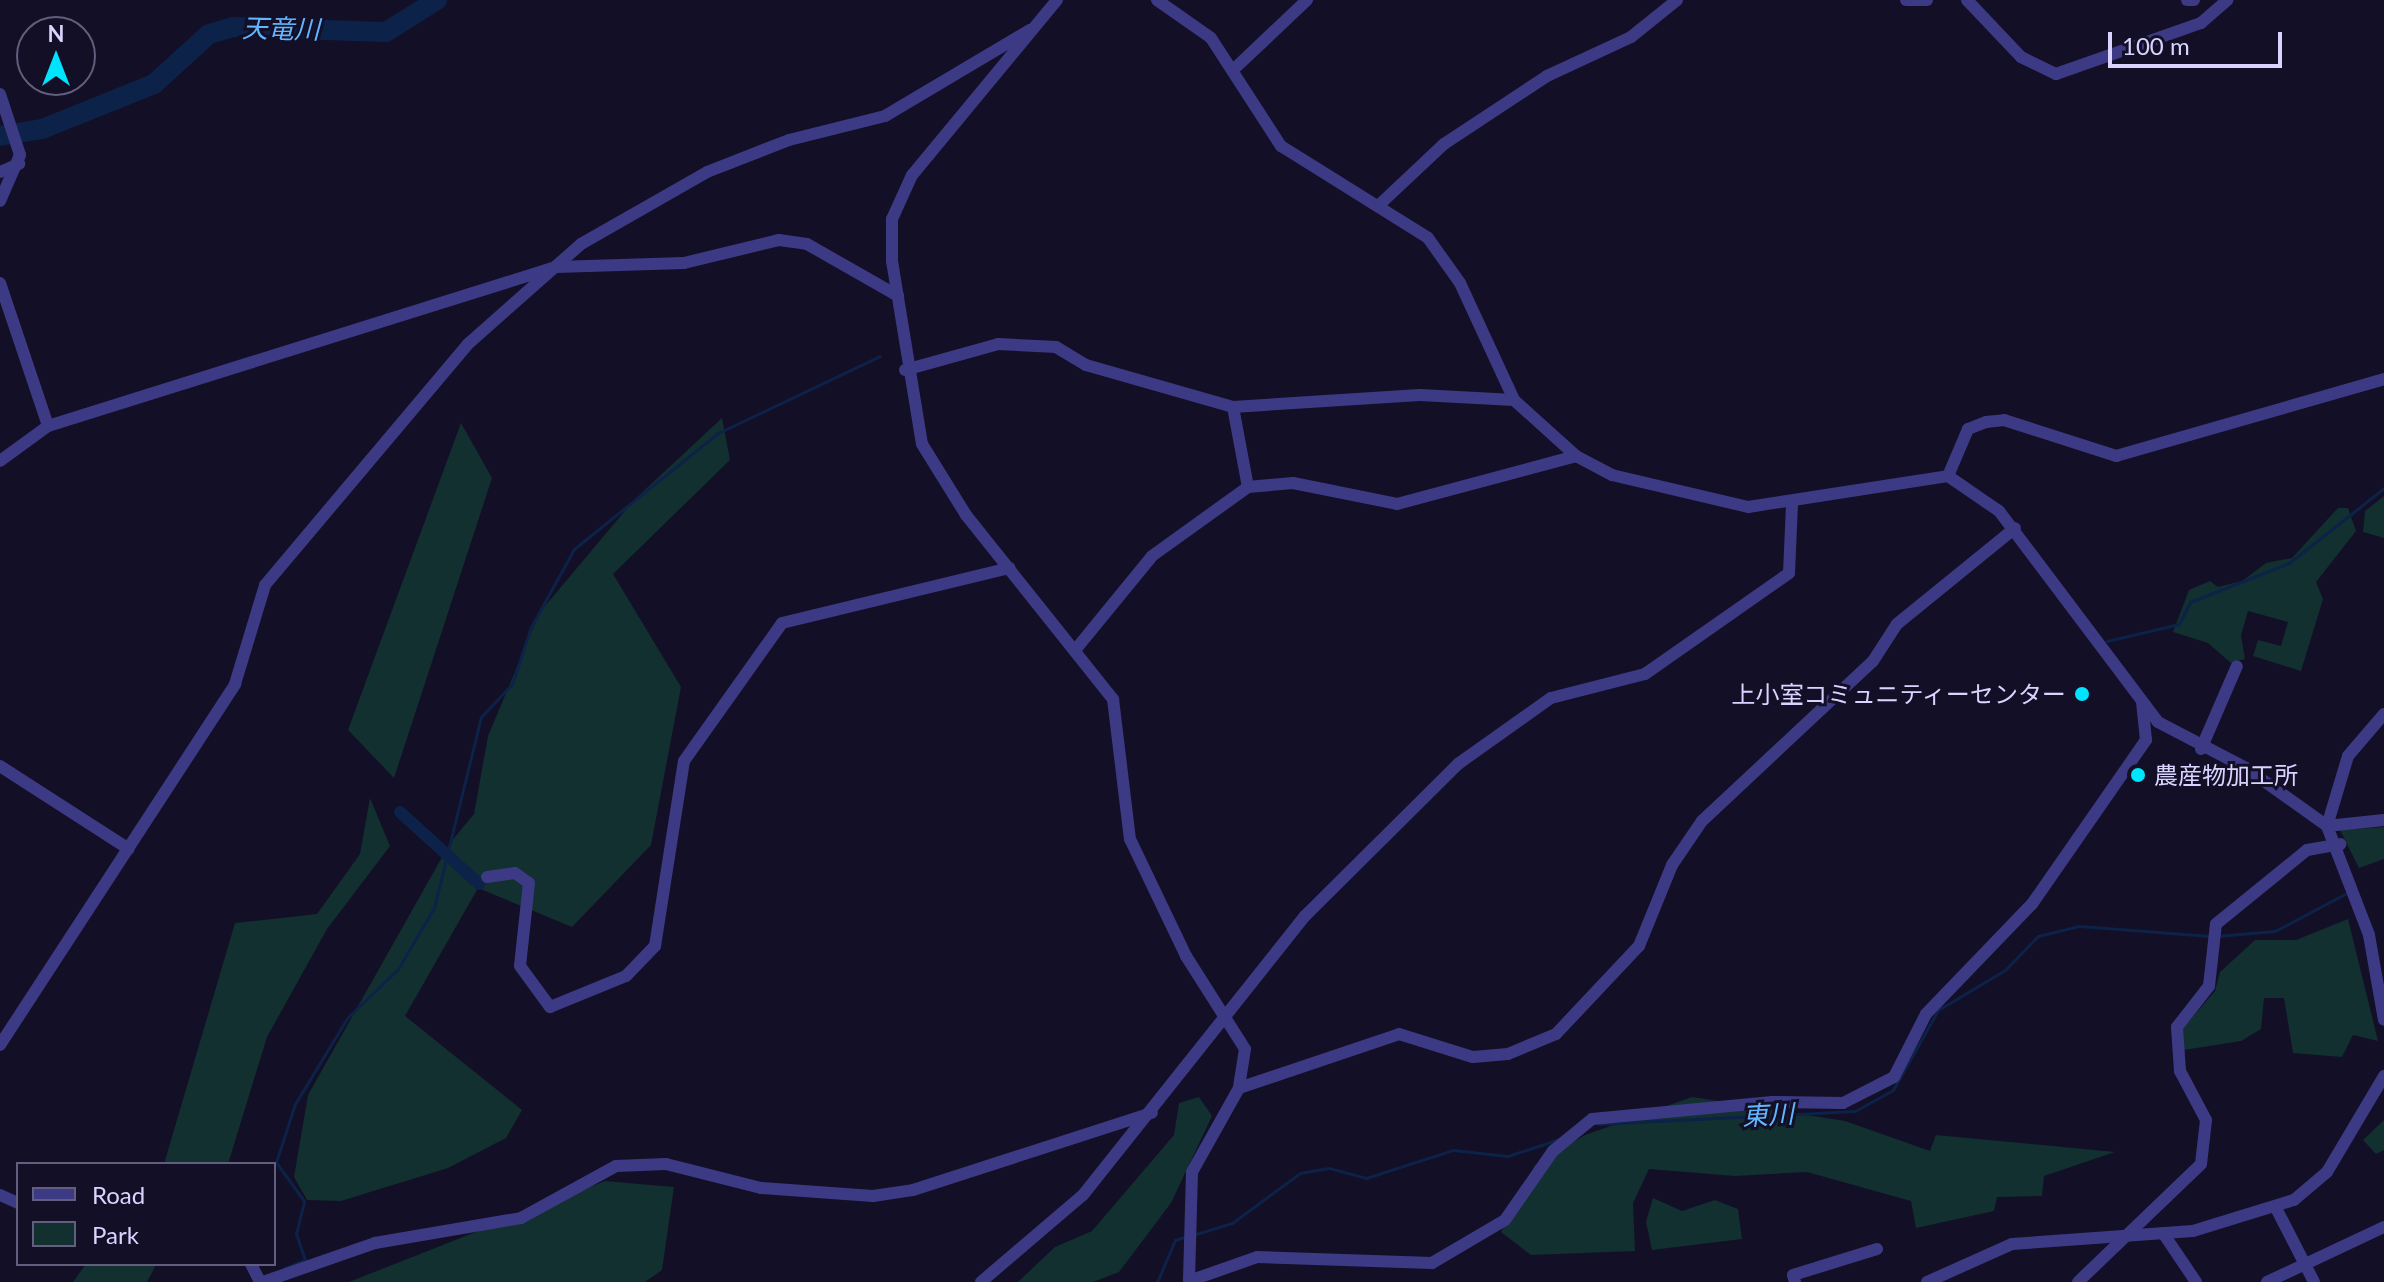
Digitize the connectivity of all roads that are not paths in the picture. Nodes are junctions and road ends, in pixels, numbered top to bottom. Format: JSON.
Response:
{"nodes":[{"id":1,"x":1057,"y":0,"type":"edge"},
{"id":2,"x":1157,"y":0,"type":"edge"},
{"id":3,"x":1307,"y":0,"type":"edge"},
{"id":4,"x":1677,"y":0,"type":"edge"},
{"id":5,"x":1906,"y":0,"type":"edge"},
{"id":6,"x":1927,"y":0,"type":"edge"},
{"id":7,"x":1967,"y":0,"type":"edge"},
{"id":8,"x":2187,"y":0,"type":"edge"},
{"id":9,"x":2194,"y":0,"type":"edge"},
{"id":10,"x":2227,"y":0,"type":"edge"},
{"id":11,"x":1030,"y":30,"type":"junction"},
{"id":12,"x":1233,"y":70,"type":"junction"},
{"id":13,"x":0,"y":94,"type":"edge"},
{"id":14,"x":19,"y":164,"type":"junction"},
{"id":15,"x":0,"y":172,"type":"edge"},
{"id":16,"x":0,"y":201,"type":"edge"},
{"id":17,"x":1378,"y":206,"type":"junction"},
{"id":18,"x":556,"y":267,"type":"junction"},
{"id":19,"x":0,"y":283,"type":"edge"},
{"id":20,"x":898,"y":296,"type":"junction"},
{"id":21,"x":905,"y":370,"type":"junction"},
{"id":22,"x":2384,"y":379,"type":"edge"},
{"id":23,"x":1514,"y":400,"type":"junction"},
{"id":24,"x":1233,"y":407,"type":"junction"},
{"id":25,"x":48,"y":426,"type":"junction"},
{"id":26,"x":1576,"y":456,"type":"junction"},
{"id":27,"x":0,"y":461,"type":"edge"},
{"id":28,"x":1948,"y":476,"type":"junction"},
{"id":29,"x":1248,"y":487,"type":"junction"},
{"id":30,"x":1792,"y":504,"type":"junction"},
{"id":31,"x":2015,"y":528,"type":"junction"},
{"id":32,"x":1009,"y":568,"type":"junction"},
{"id":33,"x":1076,"y":649,"type":"junction"},
{"id":34,"x":2237,"y":666,"type":"dead end"},
{"id":35,"x":2142,"y":702,"type":"junction"},
{"id":36,"x":2384,"y":714,"type":"edge"},
{"id":37,"x":2201,"y":749,"type":"junction"},
{"id":38,"x":0,"y":766,"type":"edge"},
{"id":39,"x":2384,"y":820,"type":"edge"},
{"id":40,"x":2327,"y":826,"type":"junction"},
{"id":41,"x":2340,"y":844,"type":"junction"},
{"id":42,"x":129,"y":849,"type":"junction"},
{"id":43,"x":487,"y":877,"type":"dead end"},
{"id":44,"x":2369,"y":935,"type":"junction"},
{"id":45,"x":2384,"y":935,"type":"edge"},
{"id":46,"x":1225,"y":1013,"type":"junction"},
{"id":47,"x":2384,"y":1020,"type":"edge"},
{"id":48,"x":0,"y":1045,"type":"edge"},
{"id":49,"x":2384,"y":1076,"type":"edge"},
{"id":50,"x":1239,"y":1088,"type":"junction"},
{"id":51,"x":1152,"y":1113,"type":"junction"},
{"id":52,"x":2276,"y":1208,"type":"junction"},
{"id":53,"x":2384,"y":1227,"type":"edge"},
{"id":54,"x":2163,"y":1233,"type":"junction"},
{"id":55,"x":2130,"y":1239,"type":"junction"},
{"id":56,"x":1877,"y":1249,"type":"dead end"},
{"id":57,"x":2305,"y":1265,"type":"junction"},
{"id":58,"x":258,"y":1275,"type":"edge"},
{"id":59,"x":1189,"y":1281,"type":"edge"},
{"id":60,"x":981,"y":1282,"type":"edge"},
{"id":61,"x":1795,"y":1282,"type":"edge"},
{"id":62,"x":1927,"y":1282,"type":"edge"},
{"id":63,"x":2078,"y":1282,"type":"edge"},
{"id":64,"x":2196,"y":1282,"type":"edge"},
{"id":65,"x":2267,"y":1282,"type":"edge"},
{"id":66,"x":2314,"y":1282,"type":"edge"}],
"edges":[{"from":1,"to":11,"type":"street"},
{"from":2,"to":12,"type":"street"},
{"from":3,"to":12,"type":"street"},
{"from":4,"to":17,"type":"street"},
{"from":5,"to":6,"type":"street"},
{"from":7,"to":10,"type":"street"},
{"from":8,"to":9,"type":"street"},
{"from":11,"to":18,"type":"street"},
{"from":11,"to":20,"type":"street"},
{"from":12,"to":17,"type":"street"},
{"from":13,"to":14,"type":"street"},
{"from":14,"to":15,"type":"street"},
{"from":14,"to":16,"type":"street"},
{"from":17,"to":23,"type":"street"},
{"from":18,"to":20,"type":"street"},
{"from":18,"to":25,"type":"street"},
{"from":18,"to":42,"type":"street"},
{"from":19,"to":25,"type":"street"},
{"from":20,"to":21,"type":"street"},
{"from":21,"to":24,"type":"street"},
{"from":21,"to":32,"type":"street"},
{"from":22,"to":28,"type":"street"},
{"from":23,"to":24,"type":"street"},
{"from":23,"to":26,"type":"street"},
{"from":24,"to":29,"type":"street"},
{"from":25,"to":27,"type":"street"},
{"from":26,"to":29,"type":"street"},
{"from":26,"to":30,"type":"street"},
{"from":28,"to":30,"type":"street"},
{"from":28,"to":31,"type":"street"},
{"from":29,"to":33,"type":"street"},
{"from":30,"to":46,"type":"street"},
{"from":31,"to":35,"type":"street"},
{"from":31,"to":50,"type":"street"},
{"from":32,"to":33,"type":"street"},
{"from":32,"to":43,"type":"street"},
{"from":33,"to":46,"type":"street"},
{"from":34,"to":37,"type":"street"},
{"from":35,"to":37,"type":"street"},
{"from":35,"to":59,"type":"street"},
{"from":36,"to":40,"type":"street"},
{"from":37,"to":40,"type":"street"},
{"from":38,"to":42,"type":"street"},
{"from":39,"to":40,"type":"street"},
{"from":40,"to":41,"type":"street"},
{"from":41,"to":44,"type":"street"},
{"from":41,"to":55,"type":"street"},
{"from":42,"to":48,"type":"street"},
{"from":44,"to":45,"type":"street"},
{"from":44,"to":47,"type":"street"},
{"from":46,"to":50,"type":"street"},
{"from":46,"to":51,"type":"street"},
{"from":49,"to":52,"type":"street"},
{"from":50,"to":59,"type":"street"},
{"from":51,"to":58,"type":"street"},
{"from":51,"to":60,"type":"street"},
{"from":52,"to":54,"type":"street"},
{"from":52,"to":57,"type":"street"},
{"from":53,"to":57,"type":"street"},
{"from":54,"to":55,"type":"street"},
{"from":54,"to":64,"type":"street"},
{"from":55,"to":62,"type":"street"},
{"from":55,"to":63,"type":"street"},
{"from":56,"to":61,"type":"street"},
{"from":57,"to":65,"type":"street"},
{"from":57,"to":66,"type":"street"}]}
